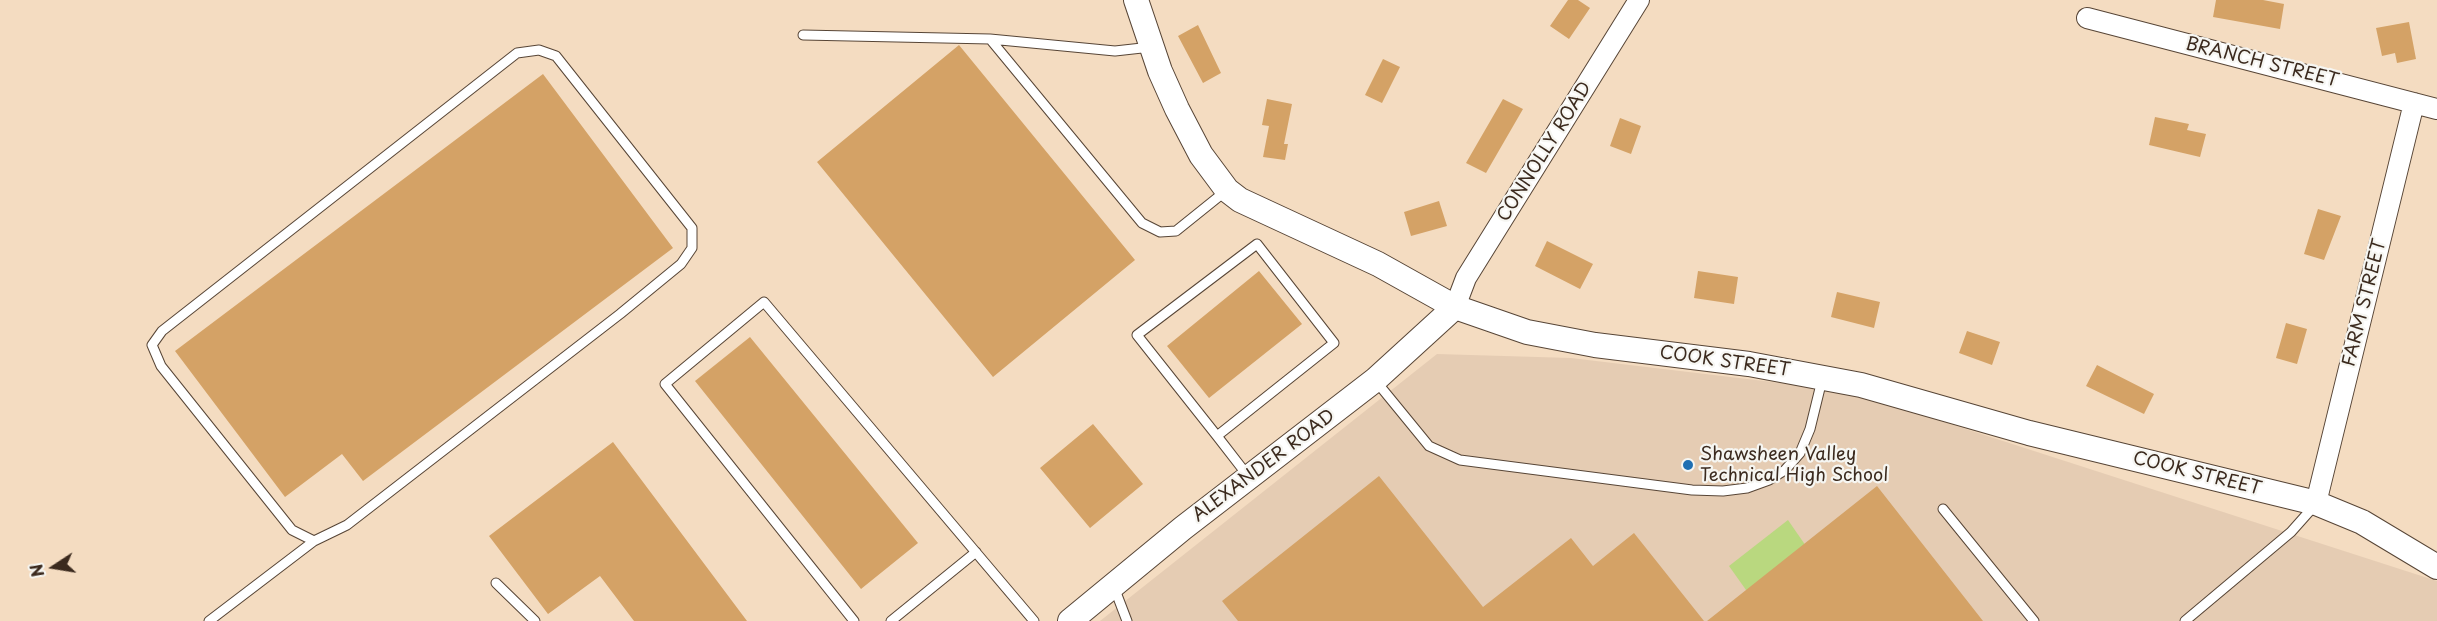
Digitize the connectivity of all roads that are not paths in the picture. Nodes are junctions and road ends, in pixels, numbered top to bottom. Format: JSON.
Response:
{"nodes":[{"id":1,"x":1136,"y":0,"type":"edge"},
{"id":2,"x":1639,"y":0,"type":"edge"},
{"id":3,"x":2087,"y":18,"type":"dead end"},
{"id":4,"x":803,"y":35,"type":"dead end"},
{"id":5,"x":990,"y":39,"type":"junction"},
{"id":6,"x":1151,"y":47,"type":"junction"},
{"id":7,"x":2414,"y":103,"type":"junction"},
{"id":8,"x":2437,"y":109,"type":"edge"},
{"id":9,"x":1227,"y":190,"type":"junction"},
{"id":10,"x":1455,"y":307,"type":"junction"},
{"id":11,"x":1823,"y":376,"type":"junction"},
{"id":12,"x":1375,"y":380,"type":"junction"},
{"id":13,"x":1217,"y":436,"type":"junction"},
{"id":14,"x":1249,"y":478,"type":"junction"},
{"id":15,"x":2316,"y":503,"type":"junction"},
{"id":16,"x":1943,"y":509,"type":"dead end"},
{"id":17,"x":314,"y":541,"type":"junction"},
{"id":18,"x":976,"y":552,"type":"junction"},
{"id":19,"x":2437,"y":567,"type":"edge"},
{"id":20,"x":496,"y":583,"type":"dead end"},
{"id":21,"x":1113,"y":585,"type":"junction"},
{"id":22,"x":209,"y":621,"type":"edge"},
{"id":23,"x":535,"y":621,"type":"edge"},
{"id":24,"x":854,"y":621,"type":"edge"},
{"id":25,"x":891,"y":621,"type":"edge"},
{"id":26,"x":1034,"y":621,"type":"edge"},
{"id":27,"x":1070,"y":621,"type":"edge"},
{"id":28,"x":1126,"y":621,"type":"edge"},
{"id":29,"x":2034,"y":621,"type":"edge"},
{"id":30,"x":2185,"y":621,"type":"edge"}],
"edges":[{"from":1,"to":6,"type":"street","name":"COOK STREET"},
{"from":2,"to":10,"type":"street","name":"CONNOLLY ROAD"},
{"from":3,"to":7,"type":"street","name":"BRANCH STREET"},
{"from":4,"to":5,"type":"lane"},
{"from":5,"to":6,"type":"lane"},
{"from":5,"to":9,"type":"lane"},
{"from":6,"to":9,"type":"street","name":"COOK STREET"},
{"from":7,"to":8,"type":"street","name":"BRANCH STREET"},
{"from":7,"to":15,"type":"street","name":"FARM STREET"},
{"from":9,"to":10,"type":"street","name":"COOK STREET"},
{"from":10,"to":11,"type":"street","name":"COOK STREET"},
{"from":10,"to":12,"type":"street","name":"ALEXANDER ROAD"},
{"from":11,"to":12,"type":"lane"},
{"from":11,"to":15,"type":"street","name":"COOK STREET"},
{"from":12,"to":14,"type":"street","name":"ALEXANDER ROAD"},
{"from":13,"to":13,"type":"lane"},
{"from":13,"to":14,"type":"lane"},
{"from":14,"to":21,"type":"street","name":"ALEXANDER ROAD"},
{"from":15,"to":19,"type":"street","name":"COOK STREET"},
{"from":15,"to":30,"type":"lane"},
{"from":16,"to":29,"type":"lane"},
{"from":17,"to":17,"type":"lane"},
{"from":17,"to":22,"type":"lane"},
{"from":18,"to":24,"type":"lane"},
{"from":18,"to":25,"type":"lane"},
{"from":18,"to":26,"type":"lane"},
{"from":20,"to":23,"type":"lane"},
{"from":21,"to":27,"type":"street","name":"ALEXANDER ROAD"},
{"from":21,"to":28,"type":"lane"}]}
